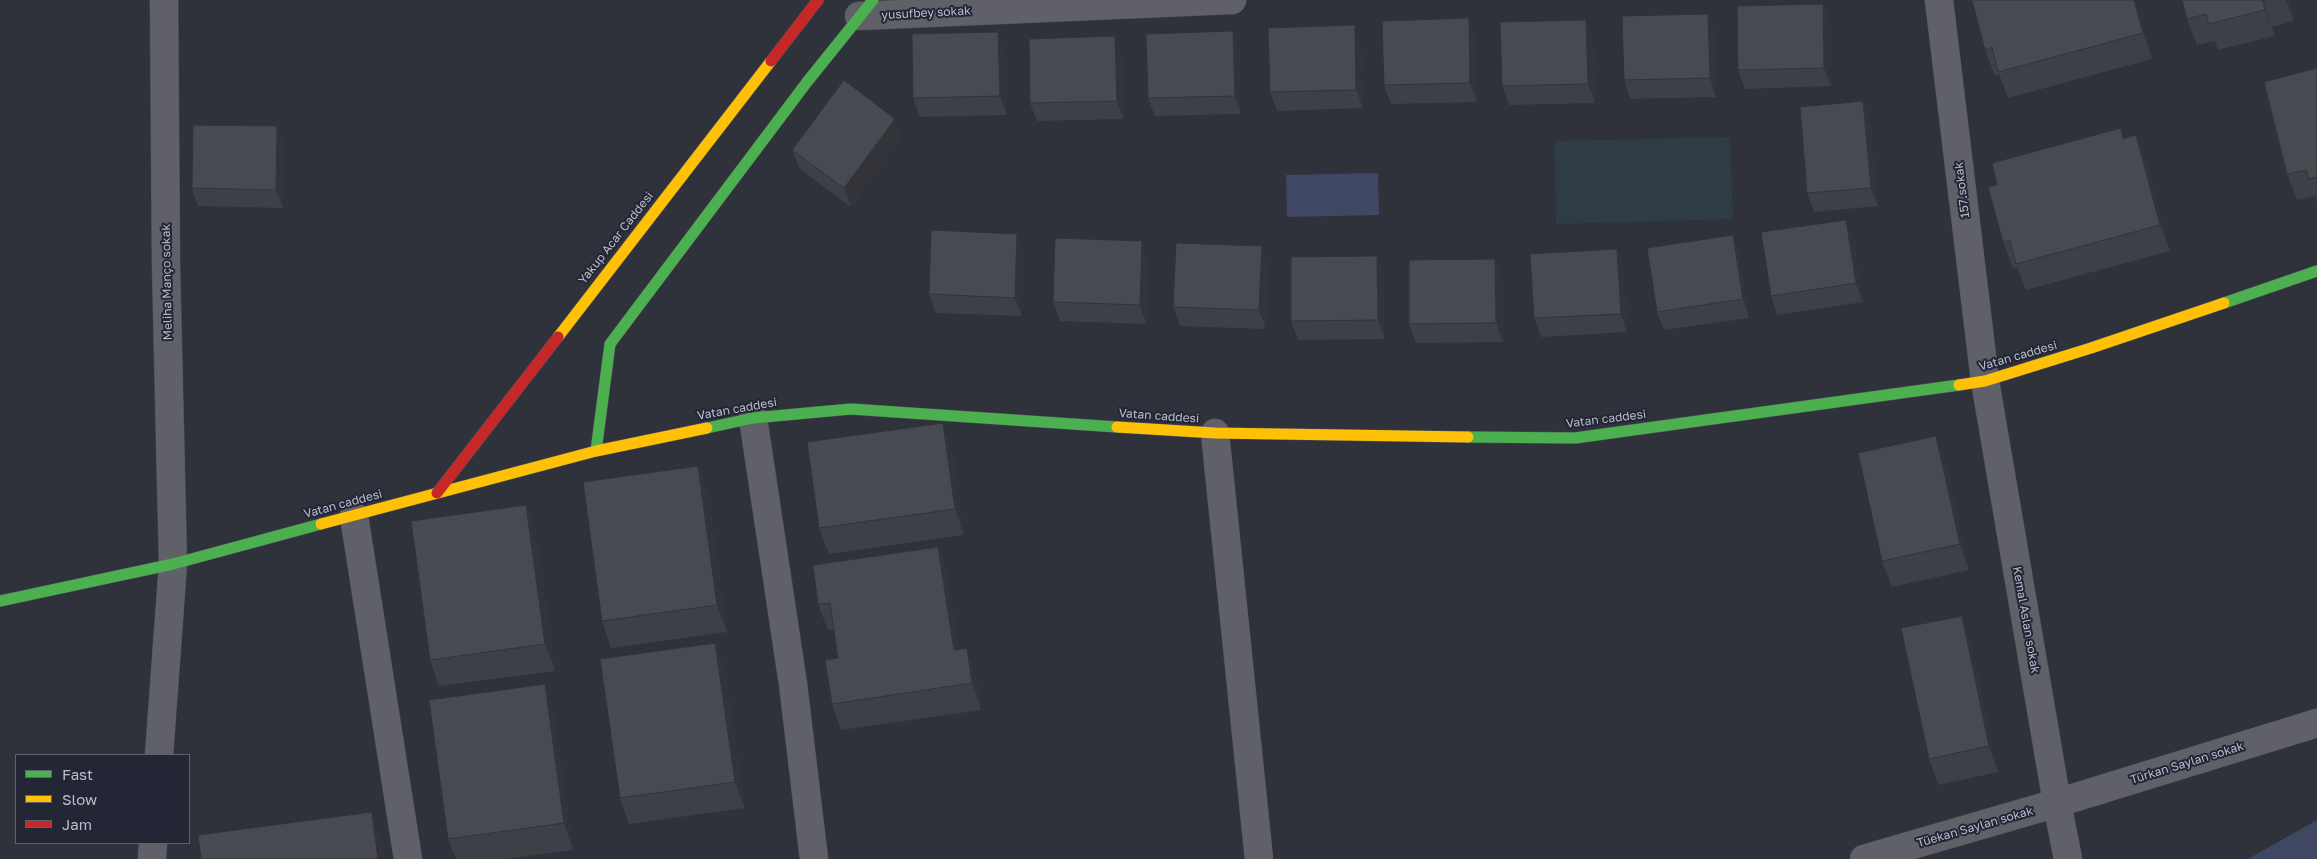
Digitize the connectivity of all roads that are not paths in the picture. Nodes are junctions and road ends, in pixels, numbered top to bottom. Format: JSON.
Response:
{"nodes":[{"id":1,"x":164,"y":0,"type":"edge"},
{"id":2,"x":818,"y":0,"type":"edge"},
{"id":3,"x":1232,"y":0,"type":"edge"},
{"id":4,"x":1939,"y":0,"type":"edge"},
{"id":5,"x":866,"y":8,"type":"edge"},
{"id":6,"x":2317,"y":271,"type":"edge"},
{"id":7,"x":1985,"y":381,"type":"junction"},
{"id":8,"x":753,"y":418,"type":"junction"},
{"id":9,"x":1215,"y":433,"type":"junction"},
{"id":10,"x":596,"y":451,"type":"junction"},
{"id":11,"x":437,"y":494,"type":"junction"},
{"id":12,"x":354,"y":516,"type":"junction"},
{"id":13,"x":173,"y":564,"type":"junction"},
{"id":14,"x":0,"y":601,"type":"edge"},
{"id":15,"x":2317,"y":723,"type":"edge"},
{"id":16,"x":160,"y":754,"type":"edge"},
{"id":17,"x":2057,"y":803,"type":"junction"},
{"id":18,"x":153,"y":844,"type":"edge"},
{"id":19,"x":152,"y":859,"type":"edge"},
{"id":20,"x":408,"y":859,"type":"edge"},
{"id":21,"x":814,"y":859,"type":"edge"},
{"id":22,"x":1259,"y":859,"type":"edge"},
{"id":23,"x":1864,"y":859,"type":"edge"},
{"id":24,"x":2068,"y":859,"type":"edge"}],
"edges":[{"from":1,"to":13,"type":"street","name":"Meliha Manço sokak"},
{"from":2,"to":11,"type":"street","name":"Yakup Acar Caddesi"},
{"from":3,"to":5,"type":"street","name":"yusufbey sokak"},
{"from":4,"to":7,"type":"street","name":"157.sokak"},
{"from":5,"to":10,"type":"street"},
{"from":6,"to":7,"type":"street","name":"Vatan caddesi"},
{"from":7,"to":9,"type":"street","name":"Vatan caddesi"},
{"from":7,"to":17,"type":"street","name":"Kemal Aslan sokak"},
{"from":8,"to":9,"type":"street","name":"Vatan caddesi"},
{"from":8,"to":10,"type":"street","name":"Vatan caddesi"},
{"from":8,"to":21,"type":"street"},
{"from":9,"to":22,"type":"street"},
{"from":10,"to":11,"type":"street","name":"Vatan caddesi"},
{"from":11,"to":12,"type":"street","name":"Vatan caddesi"},
{"from":12,"to":13,"type":"street","name":"Vatan caddesi"},
{"from":12,"to":20,"type":"street"},
{"from":13,"to":14,"type":"street","name":"Vatan caddesi"},
{"from":13,"to":16,"type":"street","name":"Meliha Manço sokak"},
{"from":15,"to":17,"type":"street","name":"Türkan Saylan sokak"},
{"from":17,"to":23,"type":"street","name":"Tüekan Saylan sokak"},
{"from":17,"to":24,"type":"street","name":"Kemal Aslan sokak"},
{"from":18,"to":19,"type":"street"}]}
